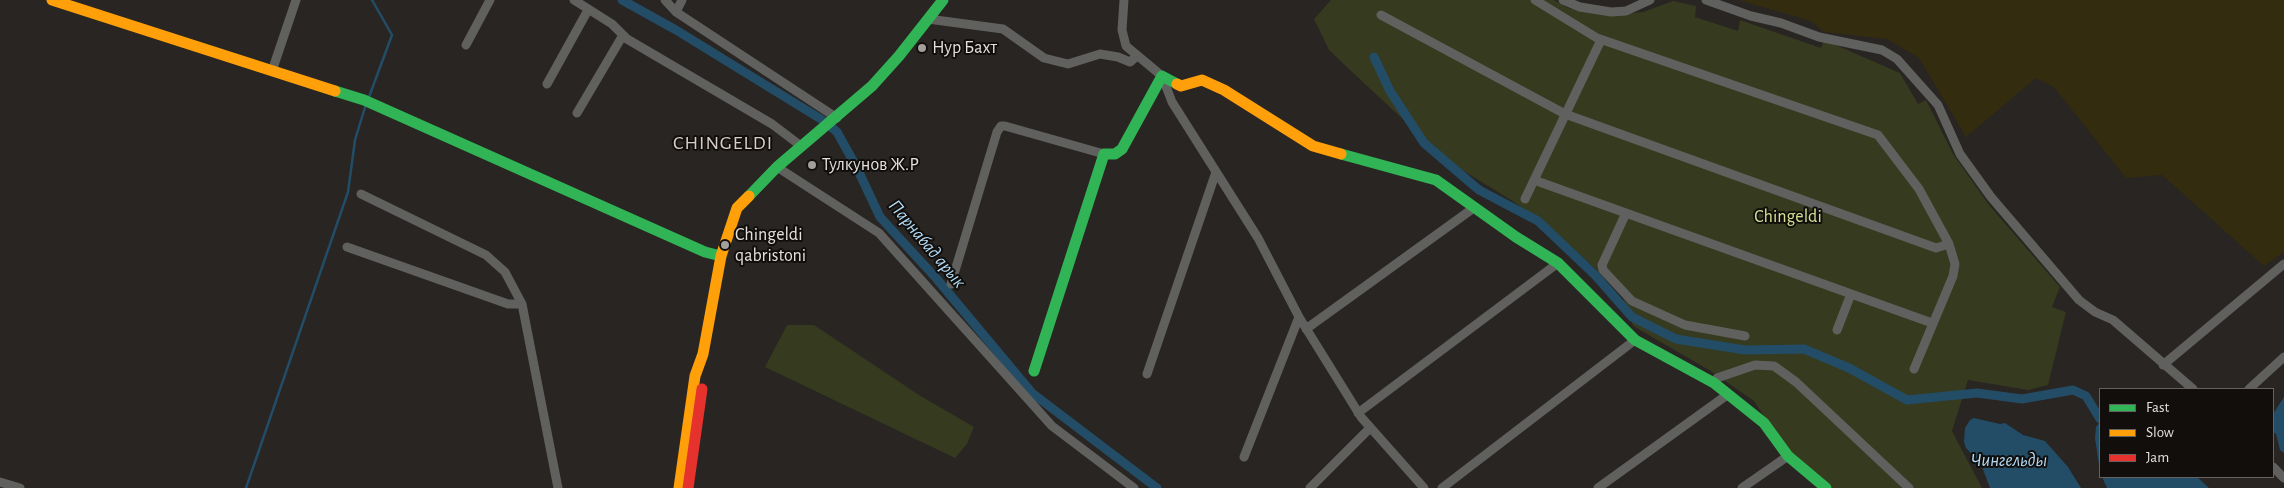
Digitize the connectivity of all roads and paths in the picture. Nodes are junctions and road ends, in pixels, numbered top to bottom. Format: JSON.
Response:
{"nodes":[{"id":1,"x":52,"y":0,"type":"edge"},
{"id":2,"x":296,"y":0,"type":"edge"},
{"id":3,"x":490,"y":0,"type":"edge"},
{"id":4,"x":574,"y":0,"type":"edge"},
{"id":5,"x":665,"y":0,"type":"edge"},
{"id":6,"x":682,"y":0,"type":"edge"},
{"id":7,"x":943,"y":0,"type":"edge"},
{"id":8,"x":1124,"y":0,"type":"edge"},
{"id":9,"x":1535,"y":0,"type":"edge"},
{"id":10,"x":1562,"y":0,"type":"edge"},
{"id":11,"x":1650,"y":0,"type":"edge"},
{"id":12,"x":1706,"y":0,"type":"edge"},
{"id":13,"x":588,"y":10,"type":"junction"},
{"id":14,"x":676,"y":12,"type":"junction"},
{"id":15,"x":1381,"y":15,"type":"dead end"},
{"id":16,"x":928,"y":19,"type":"junction"},
{"id":17,"x":623,"y":35,"type":"junction"},
{"id":18,"x":1601,"y":40,"type":"junction"},
{"id":19,"x":466,"y":45,"type":"dead end"},
{"id":20,"x":1137,"y":56,"type":"junction"},
{"id":21,"x":272,"y":70,"type":"junction"},
{"id":22,"x":1162,"y":76,"type":"junction"},
{"id":23,"x":548,"y":84,"type":"dead end"},
{"id":24,"x":577,"y":114,"type":"dead end"},
{"id":25,"x":1565,"y":114,"type":"junction"},
{"id":26,"x":837,"y":118,"type":"junction"},
{"id":27,"x":801,"y":146,"type":"junction"},
{"id":28,"x":1104,"y":154,"type":"junction"},
{"id":29,"x":777,"y":167,"type":"junction"},
{"id":30,"x":1216,"y":172,"type":"junction"},
{"id":31,"x":1534,"y":180,"type":"junction"},
{"id":32,"x":361,"y":194,"type":"dead end"},
{"id":33,"x":1525,"y":199,"type":"dead end"},
{"id":34,"x":1475,"y":207,"type":"junction"},
{"id":35,"x":1626,"y":213,"type":"junction"},
{"id":36,"x":1949,"y":244,"type":"junction"},
{"id":37,"x":346,"y":247,"type":"dead end"},
{"id":38,"x":723,"y":250,"type":"junction"},
{"id":39,"x":1558,"y":263,"type":"junction"},
{"id":40,"x":2284,"y":264,"type":"edge"},
{"id":41,"x":951,"y":284,"type":"dead end"},
{"id":42,"x":1851,"y":294,"type":"junction"},
{"id":43,"x":522,"y":304,"type":"junction"},
{"id":44,"x":1299,"y":317,"type":"junction"},
{"id":45,"x":1932,"y":323,"type":"junction"},
{"id":46,"x":1306,"y":329,"type":"junction"},
{"id":47,"x":1837,"y":330,"type":"dead end"},
{"id":48,"x":1745,"y":336,"type":"dead end"},
{"id":49,"x":1635,"y":340,"type":"junction"},
{"id":50,"x":703,"y":354,"type":"junction"},
{"id":51,"x":2284,"y":357,"type":"edge"},
{"id":52,"x":2163,"y":365,"type":"junction"},
{"id":53,"x":1914,"y":369,"type":"dead end"},
{"id":54,"x":1034,"y":371,"type":"dead end"},
{"id":55,"x":1147,"y":374,"type":"dead end"},
{"id":56,"x":1714,"y":383,"type":"junction"},
{"id":57,"x":2192,"y":388,"type":"edge"},
{"id":58,"x":2249,"y":388,"type":"edge"},
{"id":59,"x":1727,"y":395,"type":"junction"},
{"id":60,"x":1358,"y":413,"type":"junction"},
{"id":61,"x":1370,"y":428,"type":"junction"},
{"id":62,"x":1788,"y":456,"type":"junction"},
{"id":63,"x":1244,"y":457,"type":"dead end"},
{"id":64,"x":2274,"y":468,"type":"edge"},
{"id":65,"x":2284,"y":478,"type":"edge"},
{"id":66,"x":0,"y":482,"type":"edge"},
{"id":67,"x":20,"y":488,"type":"edge"},
{"id":68,"x":558,"y":488,"type":"edge"},
{"id":69,"x":679,"y":488,"type":"edge"},
{"id":70,"x":688,"y":488,"type":"edge"},
{"id":71,"x":1134,"y":488,"type":"edge"},
{"id":72,"x":1310,"y":488,"type":"edge"},
{"id":73,"x":1424,"y":488,"type":"edge"},
{"id":74,"x":1442,"y":488,"type":"edge"},
{"id":75,"x":1598,"y":488,"type":"edge"},
{"id":76,"x":1742,"y":488,"type":"edge"},
{"id":77,"x":1826,"y":488,"type":"edge"},
{"id":78,"x":1909,"y":488,"type":"edge"}],
"edges":[{"from":1,"to":21,"type":"street"},
{"from":2,"to":21,"type":"street"},
{"from":3,"to":19,"type":"street"},
{"from":4,"to":13,"type":"street"},
{"from":5,"to":14,"type":"street"},
{"from":6,"to":14,"type":"street"},
{"from":7,"to":16,"type":"street"},
{"from":8,"to":20,"type":"street"},
{"from":9,"to":18,"type":"street"},
{"from":10,"to":11,"type":"street"},
{"from":12,"to":52,"type":"street"},
{"from":13,"to":17,"type":"street"},
{"from":13,"to":23,"type":"street"},
{"from":14,"to":26,"type":"street"},
{"from":15,"to":25,"type":"street"},
{"from":16,"to":20,"type":"street"},
{"from":16,"to":26,"type":"street"},
{"from":17,"to":24,"type":"street"},
{"from":17,"to":27,"type":"street"},
{"from":18,"to":25,"type":"street"},
{"from":18,"to":36,"type":"street"},
{"from":20,"to":22,"type":"street"},
{"from":21,"to":38,"type":"street"},
{"from":22,"to":28,"type":"street"},
{"from":22,"to":30,"type":"street"},
{"from":22,"to":34,"type":"street"},
{"from":25,"to":31,"type":"street"},
{"from":25,"to":36,"type":"street"},
{"from":26,"to":27,"type":"street"},
{"from":27,"to":29,"type":"street"},
{"from":28,"to":41,"type":"street"},
{"from":28,"to":54,"type":"street"},
{"from":29,"to":38,"type":"street"},
{"from":29,"to":71,"type":"street"},
{"from":30,"to":44,"type":"street"},
{"from":30,"to":55,"type":"street"},
{"from":31,"to":33,"type":"street"},
{"from":31,"to":35,"type":"street"},
{"from":32,"to":43,"type":"street"},
{"from":34,"to":39,"type":"street"},
{"from":34,"to":46,"type":"street"},
{"from":35,"to":42,"type":"street"},
{"from":35,"to":48,"type":"street"},
{"from":36,"to":45,"type":"street"},
{"from":37,"to":43,"type":"street"},
{"from":38,"to":50,"type":"street"},
{"from":39,"to":49,"type":"street"},
{"from":39,"to":60,"type":"street"},
{"from":40,"to":52,"type":"street"},
{"from":42,"to":45,"type":"street"},
{"from":42,"to":47,"type":"street"},
{"from":43,"to":68,"type":"street"},
{"from":44,"to":46,"type":"street"},
{"from":44,"to":63,"type":"street"},
{"from":45,"to":53,"type":"street"},
{"from":46,"to":60,"type":"street"},
{"from":49,"to":56,"type":"street"},
{"from":49,"to":74,"type":"street"},
{"from":50,"to":69,"type":"street"},
{"from":50,"to":70,"type":"street"},
{"from":51,"to":58,"type":"street"},
{"from":52,"to":57,"type":"street"},
{"from":56,"to":59,"type":"street"},
{"from":56,"to":78,"type":"street"},
{"from":59,"to":62,"type":"street"},
{"from":59,"to":75,"type":"street"},
{"from":60,"to":61,"type":"street"},
{"from":61,"to":72,"type":"street"},
{"from":61,"to":73,"type":"street"},
{"from":62,"to":76,"type":"street"},
{"from":62,"to":77,"type":"street"},
{"from":64,"to":65,"type":"street"},
{"from":66,"to":67,"type":"street"}]}
